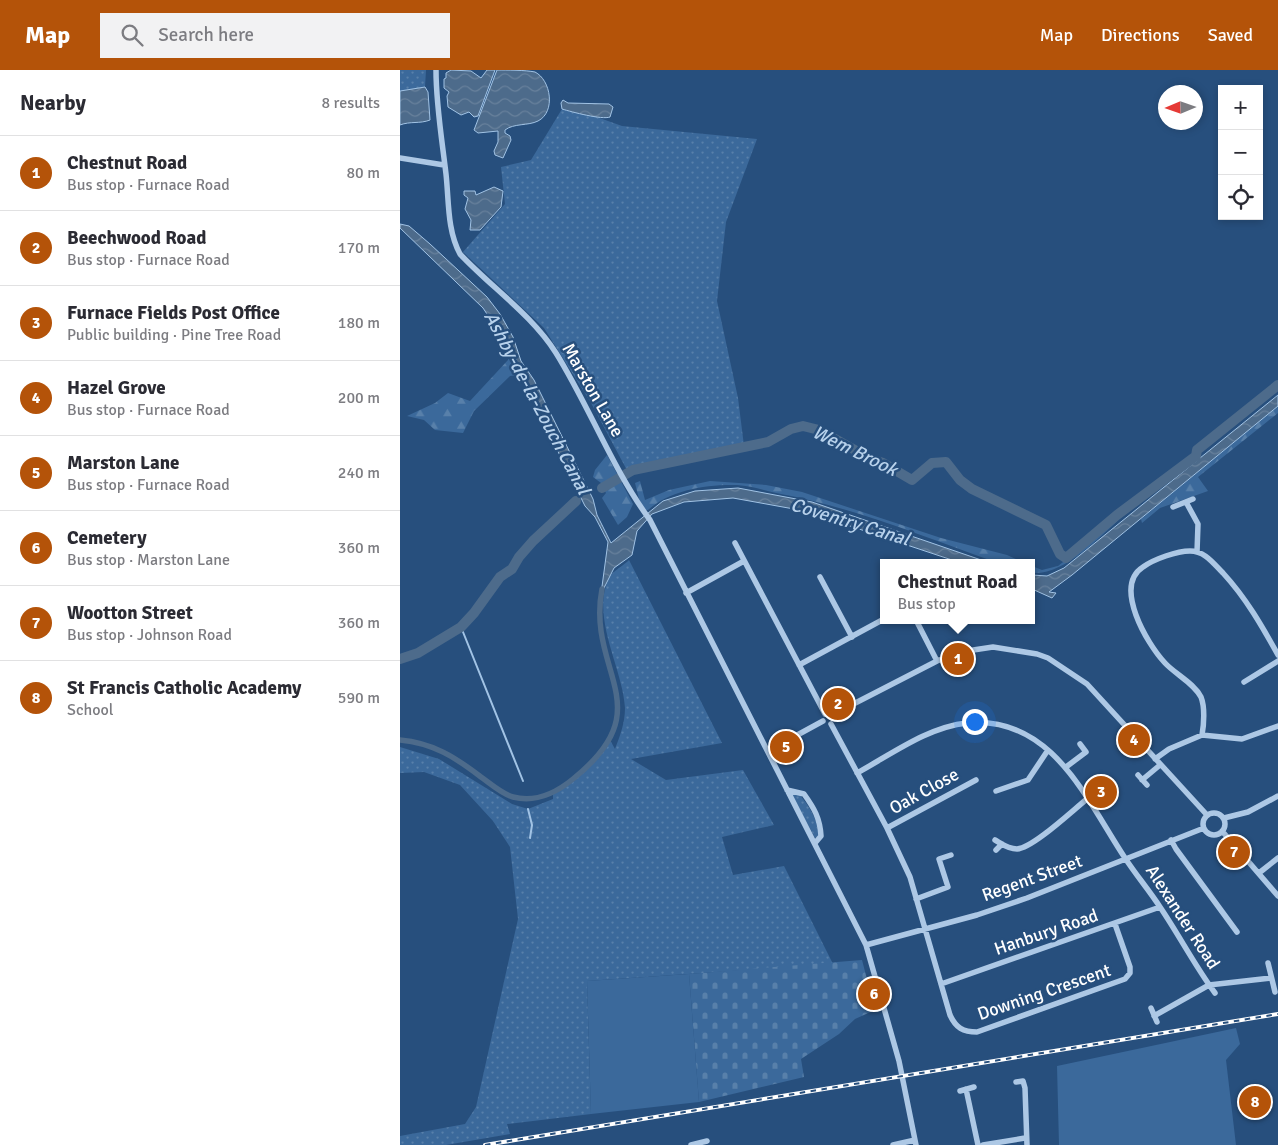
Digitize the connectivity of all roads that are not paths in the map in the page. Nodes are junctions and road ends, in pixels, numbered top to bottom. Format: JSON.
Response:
{"nodes":[{"id":1,"x":436,"y":70,"type":"edge"},
{"id":2,"x":400,"y":158,"type":"edge"},
{"id":3,"x":444,"y":165,"type":"junction"},
{"id":4,"x":1193,"y":499,"type":"dead end"},
{"id":5,"x":1186,"y":502,"type":"junction"},
{"id":6,"x":1174,"y":506,"type":"dead end"},
{"id":7,"x":735,"y":543,"type":"dead end"},
{"id":8,"x":1197,"y":552,"type":"junction"},
{"id":9,"x":744,"y":561,"type":"junction"},
{"id":10,"x":820,"y":577,"type":"dead end"},
{"id":11,"x":686,"y":593,"type":"junction"},
{"id":12,"x":880,"y":621,"type":"edge"},
{"id":13,"x":918,"y":624,"type":"edge"},
{"id":14,"x":852,"y":637,"type":"junction"},
{"id":15,"x":1278,"y":655,"type":"edge"},
{"id":16,"x":937,"y":661,"type":"junction"},
{"id":17,"x":1278,"y":661,"type":"edge"},
{"id":18,"x":799,"y":665,"type":"junction"},
{"id":19,"x":1244,"y":682,"type":"dead end"},
{"id":20,"x":829,"y":715,"type":"junction"},
{"id":21,"x":823,"y":721,"type":"junction"},
{"id":22,"x":831,"y":724,"type":"junction"},
{"id":23,"x":1278,"y":726,"type":"edge"},
{"id":24,"x":1202,"y":735,"type":"junction"},
{"id":25,"x":1080,"y":744,"type":"dead end"},
{"id":26,"x":1048,"y":750,"type":"junction"},
{"id":27,"x":768,"y":751,"type":"junction"},
{"id":28,"x":1155,"y":759,"type":"junction"},
{"id":29,"x":1160,"y":765,"type":"junction"},
{"id":30,"x":1066,"y":767,"type":"junction"},
{"id":31,"x":857,"y":773,"type":"junction"},
{"id":32,"x":976,"y":780,"type":"dead end"},
{"id":33,"x":1147,"y":785,"type":"dead end"},
{"id":34,"x":787,"y":790,"type":"junction"},
{"id":35,"x":996,"y":791,"type":"dead end"},
{"id":36,"x":1278,"y":796,"type":"edge"},
{"id":37,"x":1088,"y":799,"type":"junction"},
{"id":38,"x":1207,"y":815,"type":"junction"},
{"id":39,"x":1224,"y":818,"type":"junction"},
{"id":40,"x":887,"y":828,"type":"junction"},
{"id":41,"x":1204,"y":828,"type":"junction"},
{"id":42,"x":1222,"y":831,"type":"junction"},
{"id":43,"x":995,"y":840,"type":"dead end"},
{"id":44,"x":1171,"y":840,"type":"junction"},
{"id":45,"x":815,"y":843,"type":"junction"},
{"id":46,"x":1002,"y":844,"type":"junction"},
{"id":47,"x":996,"y":850,"type":"dead end"},
{"id":48,"x":951,"y":855,"type":"dead end"},
{"id":49,"x":1125,"y":858,"type":"junction"},
{"id":50,"x":1278,"y":858,"type":"edge"},
{"id":51,"x":1259,"y":873,"type":"junction"},
{"id":52,"x":1278,"y":896,"type":"edge"},
{"id":53,"x":916,"y":899,"type":"junction"},
{"id":54,"x":1160,"y":907,"type":"junction"},
{"id":55,"x":1115,"y":924,"type":"junction"},
{"id":56,"x":925,"y":930,"type":"junction"},
{"id":57,"x":1237,"y":932,"type":"dead end"},
{"id":58,"x":866,"y":945,"type":"junction"},
{"id":59,"x":1268,"y":963,"type":"dead end"},
{"id":60,"x":1271,"y":978,"type":"junction"},
{"id":61,"x":941,"y":984,"type":"junction"},
{"id":62,"x":1210,"y":985,"type":"junction"},
{"id":63,"x":1274,"y":992,"type":"dead end"},
{"id":64,"x":1215,"y":993,"type":"dead end"},
{"id":65,"x":1151,"y":1008,"type":"dead end"},
{"id":66,"x":1016,"y":1082,"type":"dead end"},
{"id":67,"x":974,"y":1087,"type":"dead end"},
{"id":68,"x":1026,"y":1138,"type":"junction"},
{"id":69,"x":706,"y":1141,"type":"dead end"},
{"id":70,"x":916,"y":1142,"type":"edge"},
{"id":71,"x":691,"y":1145,"type":"edge"},
{"id":72,"x":893,"y":1145,"type":"edge"},
{"id":73,"x":978,"y":1145,"type":"edge"},
{"id":74,"x":984,"y":1145,"type":"edge"},
{"id":75,"x":1027,"y":1145,"type":"edge"}],
"edges":[{"from":1,"to":3,"type":"street","name":"Marston Lane"},
{"from":2,"to":3,"type":"street"},
{"from":3,"to":11,"type":"street","name":"Marston Lane"},
{"from":4,"to":5,"type":"street"},
{"from":5,"to":6,"type":"street"},
{"from":5,"to":8,"type":"street"},
{"from":7,"to":9,"type":"street"},
{"from":8,"to":15,"type":"street"},
{"from":8,"to":24,"type":"street"},
{"from":9,"to":11,"type":"street"},
{"from":9,"to":18,"type":"street"},
{"from":10,"to":14,"type":"street"},
{"from":11,"to":27,"type":"street","name":"Marston Lane"},
{"from":12,"to":14,"type":"street"},
{"from":13,"to":16,"type":"street"},
{"from":14,"to":18,"type":"street"},
{"from":16,"to":20,"type":"street"},
{"from":16,"to":28,"type":"street"},
{"from":17,"to":19,"type":"street"},
{"from":18,"to":20,"type":"street"},
{"from":20,"to":21,"type":"street"},
{"from":20,"to":22,"type":"street"},
{"from":21,"to":22,"type":"street"},
{"from":21,"to":27,"type":"street"},
{"from":22,"to":31,"type":"street","name":"Downing Crescent"},
{"from":23,"to":24,"type":"street"},
{"from":24,"to":28,"type":"street"},
{"from":25,"to":30,"type":"street"},
{"from":26,"to":30,"type":"street","name":"Alexander Road"},
{"from":26,"to":31,"type":"street","name":"Alexander Road"},
{"from":26,"to":35,"type":"street"},
{"from":27,"to":34,"type":"street","name":"Marston Lane"},
{"from":28,"to":29,"type":"street"},
{"from":29,"to":33,"type":"street"},
{"from":29,"to":38,"type":"street"},
{"from":30,"to":37,"type":"street","name":"Alexander Road"},
{"from":31,"to":40,"type":"street","name":"Downing Crescent"},
{"from":32,"to":40,"type":"street","name":"Oak Close"},
{"from":34,"to":45,"type":"street","name":"Marston Lane"},
{"from":34,"to":45,"type":"street"},
{"from":36,"to":39,"type":"street"},
{"from":37,"to":46,"type":"street"},
{"from":37,"to":49,"type":"street","name":"Alexander Road"},
{"from":38,"to":39,"type":"street"},
{"from":38,"to":41,"type":"street"},
{"from":39,"to":42,"type":"street"},
{"from":40,"to":53,"type":"street","name":"Downing Crescent"},
{"from":41,"to":42,"type":"street"},
{"from":41,"to":44,"type":"street","name":"Regent Street"},
{"from":42,"to":51,"type":"street"},
{"from":43,"to":46,"type":"street"},
{"from":44,"to":49,"type":"street","name":"Regent Street"},
{"from":44,"to":57,"type":"street"},
{"from":45,"to":58,"type":"street","name":"Marston Lane"},
{"from":46,"to":47,"type":"street"},
{"from":48,"to":53,"type":"street"},
{"from":49,"to":54,"type":"street","name":"Alexander Road"},
{"from":49,"to":56,"type":"street","name":"Regent Street"},
{"from":50,"to":51,"type":"street"},
{"from":51,"to":52,"type":"street"},
{"from":53,"to":56,"type":"street","name":"Downing Crescent"},
{"from":54,"to":55,"type":"street","name":"Hanbury Road"},
{"from":54,"to":62,"type":"street","name":"Alexander Road"},
{"from":55,"to":61,"type":"street","name":"Hanbury Road"},
{"from":55,"to":61,"type":"street","name":"Downing Crescent"},
{"from":56,"to":58,"type":"street","name":"Regent Street"},
{"from":56,"to":61,"type":"street","name":"Downing Crescent"},
{"from":58,"to":70,"type":"street","name":"Marston Lane"},
{"from":59,"to":60,"type":"street"},
{"from":60,"to":62,"type":"street"},
{"from":60,"to":63,"type":"street"},
{"from":62,"to":64,"type":"street","name":"Alexander Road"},
{"from":62,"to":65,"type":"street"},
{"from":66,"to":68,"type":"street"},
{"from":67,"to":73,"type":"street"},
{"from":68,"to":74,"type":"street"},
{"from":68,"to":75,"type":"street"},
{"from":69,"to":71,"type":"street"},
{"from":70,"to":72,"type":"street"}]}
